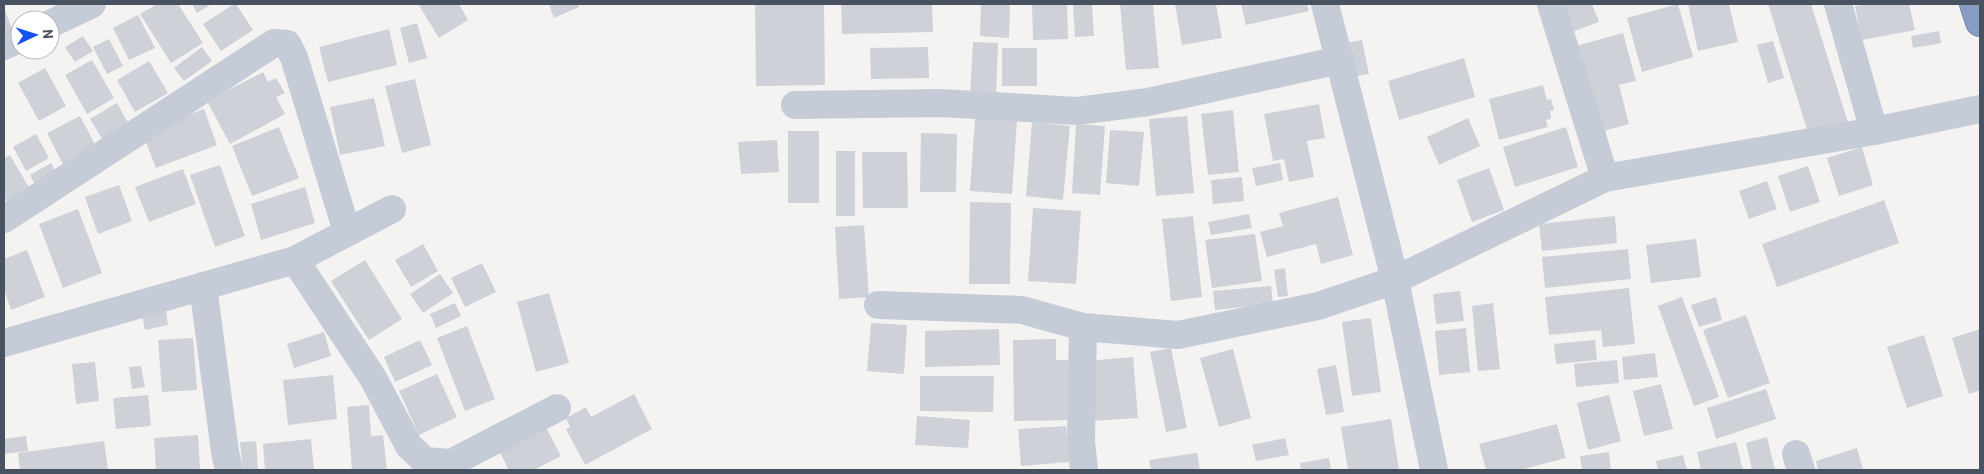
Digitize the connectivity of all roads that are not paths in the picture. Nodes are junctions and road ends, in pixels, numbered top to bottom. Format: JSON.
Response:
{"nodes":[{"id":1,"x":92,"y":4,"type":"edge"},
{"id":2,"x":1325,"y":4,"type":"edge"},
{"id":3,"x":1551,"y":4,"type":"edge"},
{"id":4,"x":1838,"y":4,"type":"edge"},
{"id":5,"x":1974,"y":4,"type":"edge"},
{"id":6,"x":60,"y":19,"type":"edge"},
{"id":7,"x":1980,"y":22,"type":"edge"},
{"id":8,"x":1340,"y":60,"type":"junction"},
{"id":9,"x":795,"y":105,"type":"dead end"},
{"id":10,"x":1980,"y":108,"type":"edge"},
{"id":11,"x":1874,"y":131,"type":"junction"},
{"id":12,"x":1606,"y":178,"type":"junction"},
{"id":13,"x":392,"y":209,"type":"dead end"},
{"id":14,"x":4,"y":219,"type":"edge"},
{"id":15,"x":348,"y":232,"type":"junction"},
{"id":16,"x":294,"y":260,"type":"junction"},
{"id":17,"x":1395,"y":280,"type":"junction"},
{"id":18,"x":203,"y":286,"type":"junction"},
{"id":19,"x":878,"y":305,"type":"dead end"},
{"id":20,"x":1082,"y":327,"type":"junction"},
{"id":21,"x":4,"y":343,"type":"edge"},
{"id":22,"x":557,"y":408,"type":"dead end"},
{"id":23,"x":229,"y":470,"type":"edge"},
{"id":24,"x":1084,"y":470,"type":"edge"},
{"id":25,"x":1434,"y":470,"type":"edge"}],
"edges":[{"from":1,"to":6,"type":"street"},
{"from":2,"to":8,"type":"street"},
{"from":3,"to":12,"type":"street"},
{"from":4,"to":11,"type":"street"},
{"from":5,"to":7,"type":"highway"},
{"from":8,"to":9,"type":"street"},
{"from":8,"to":17,"type":"street"},
{"from":10,"to":11,"type":"street"},
{"from":11,"to":12,"type":"street"},
{"from":12,"to":17,"type":"street"},
{"from":13,"to":15,"type":"street"},
{"from":14,"to":15,"type":"street"},
{"from":15,"to":16,"type":"street"},
{"from":16,"to":18,"type":"street"},
{"from":16,"to":22,"type":"street"},
{"from":17,"to":20,"type":"street"},
{"from":17,"to":25,"type":"street"},
{"from":18,"to":21,"type":"street"},
{"from":18,"to":23,"type":"street"},
{"from":19,"to":20,"type":"street"},
{"from":20,"to":24,"type":"street"}]}
